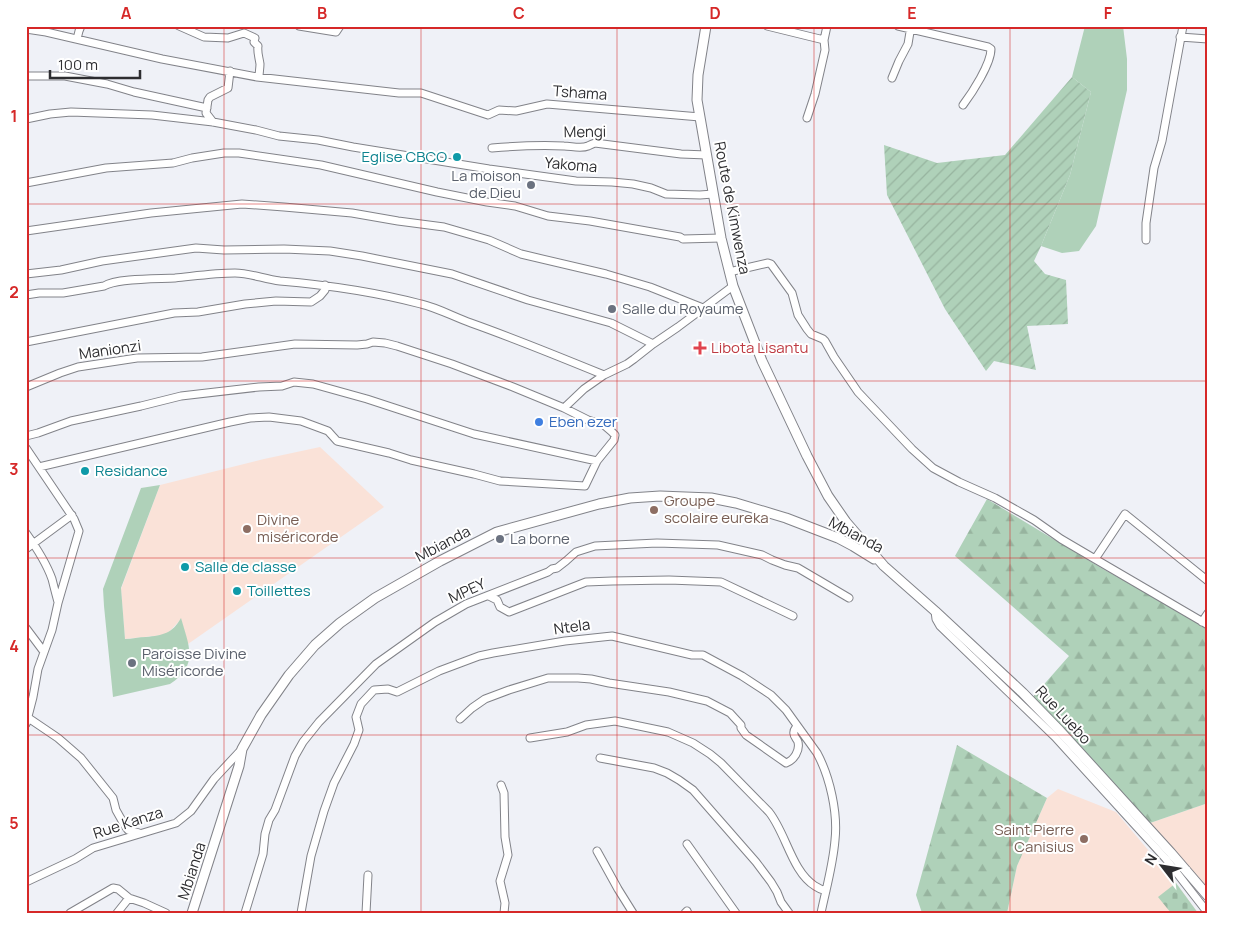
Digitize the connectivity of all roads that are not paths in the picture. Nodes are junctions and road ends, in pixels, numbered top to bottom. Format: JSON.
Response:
{"nodes":[{"id":1,"x":81,"y":26,"type":"edge"},
{"id":2,"x":178,"y":26,"type":"edge"},
{"id":3,"x":299,"y":26,"type":"edge"},
{"id":4,"x":340,"y":26,"type":"edge"},
{"id":5,"x":768,"y":26,"type":"edge"},
{"id":6,"x":828,"y":26,"type":"edge"},
{"id":7,"x":898,"y":26,"type":"edge"},
{"id":8,"x":1183,"y":26,"type":"edge"},
{"id":9,"x":704,"y":27,"type":"edge"},
{"id":10,"x":911,"y":28,"type":"edge"},
{"id":11,"x":26,"y":29,"type":"edge"},
{"id":12,"x":1180,"y":37,"type":"junction"},
{"id":13,"x":77,"y":39,"type":"junction"},
{"id":14,"x":1208,"y":39,"type":"edge"},
{"id":15,"x":824,"y":40,"type":"junction"},
{"id":16,"x":230,"y":71,"type":"junction"},
{"id":17,"x":26,"y":76,"type":"edge"},
{"id":18,"x":259,"y":77,"type":"junction"},
{"id":19,"x":892,"y":78,"type":"dead end"},
{"id":20,"x":963,"y":105,"type":"dead end"},
{"id":21,"x":206,"y":108,"type":"junction"},
{"id":22,"x":700,"y":117,"type":"junction"},
{"id":23,"x":807,"y":118,"type":"dead end"},
{"id":24,"x":26,"y":119,"type":"edge"},
{"id":25,"x":212,"y":122,"type":"junction"},
{"id":26,"x":492,"y":148,"type":"dead end"},
{"id":27,"x":707,"y":156,"type":"junction"},
{"id":28,"x":26,"y":183,"type":"edge"},
{"id":29,"x":713,"y":194,"type":"junction"},
{"id":30,"x":26,"y":230,"type":"edge"},
{"id":31,"x":721,"y":238,"type":"junction"},
{"id":32,"x":1146,"y":240,"type":"dead end"},
{"id":33,"x":729,"y":272,"type":"junction"},
{"id":34,"x":26,"y":274,"type":"edge"},
{"id":35,"x":325,"y":285,"type":"junction"},
{"id":36,"x":733,"y":286,"type":"junction"},
{"id":37,"x":26,"y":295,"type":"edge"},
{"id":38,"x":703,"y":308,"type":"junction"},
{"id":39,"x":26,"y":342,"type":"edge"},
{"id":40,"x":653,"y":344,"type":"junction"},
{"id":41,"x":604,"y":375,"type":"junction"},
{"id":42,"x":26,"y":387,"type":"edge"},
{"id":43,"x":564,"y":408,"type":"junction"},
{"id":44,"x":26,"y":436,"type":"edge"},
{"id":45,"x":26,"y":448,"type":"edge"},
{"id":46,"x":597,"y":461,"type":"junction"},
{"id":47,"x":39,"y":467,"type":"junction"},
{"id":48,"x":72,"y":515,"type":"junction"},
{"id":49,"x":26,"y":533,"type":"edge"},
{"id":50,"x":34,"y":544,"type":"junction"},
{"id":51,"x":26,"y":549,"type":"edge"},
{"id":52,"x":1094,"y":559,"type":"junction"},
{"id":53,"x":884,"y":566,"type":"junction"},
{"id":54,"x":1208,"y":581,"type":"edge"},
{"id":55,"x":489,"y":596,"type":"junction"},
{"id":56,"x":850,"y":598,"type":"dead end"},
{"id":57,"x":58,"y":603,"type":"junction"},
{"id":58,"x":935,"y":611,"type":"junction"},
{"id":59,"x":1208,"y":613,"type":"edge"},
{"id":60,"x":793,"y":616,"type":"dead end"},
{"id":61,"x":1205,"y":623,"type":"edge"},
{"id":62,"x":26,"y":628,"type":"edge"},
{"id":63,"x":44,"y":652,"type":"junction"},
{"id":64,"x":460,"y":719,"type":"dead end"},
{"id":65,"x":27,"y":720,"type":"edge"},
{"id":66,"x":797,"y":726,"type":"junction"},
{"id":67,"x":530,"y":738,"type":"dead end"},
{"id":68,"x":242,"y":749,"type":"junction"},
{"id":69,"x":600,"y":758,"type":"dead end"},
{"id":70,"x":501,"y":785,"type":"dead end"},
{"id":71,"x":139,"y":833,"type":"junction"},
{"id":72,"x":688,"y":844,"type":"dead end"},
{"id":73,"x":597,"y":851,"type":"dead end"},
{"id":74,"x":368,"y":875,"type":"dead end"},
{"id":75,"x":26,"y":882,"type":"edge"},
{"id":76,"x":826,"y":891,"type":"junction"},
{"id":77,"x":1208,"y":896,"type":"edge"},
{"id":78,"x":129,"y":898,"type":"junction"},
{"id":79,"x":70,"y":913,"type":"edge"},
{"id":80,"x":117,"y":913,"type":"edge"},
{"id":81,"x":165,"y":913,"type":"edge"},
{"id":82,"x":192,"y":913,"type":"edge"},
{"id":83,"x":245,"y":913,"type":"edge"},
{"id":84,"x":301,"y":913,"type":"edge"},
{"id":85,"x":366,"y":913,"type":"edge"},
{"id":86,"x":504,"y":913,"type":"edge"},
{"id":87,"x":634,"y":913,"type":"edge"},
{"id":88,"x":736,"y":913,"type":"edge"},
{"id":89,"x":788,"y":913,"type":"edge"},
{"id":90,"x":821,"y":913,"type":"edge"},
{"id":91,"x":1208,"y":913,"type":"edge"}],
"edges":[{"from":1,"to":13,"type":"street"},
{"from":2,"to":18,"type":"street"},
{"from":3,"to":4,"type":"street"},
{"from":5,"to":15,"type":"street"},
{"from":6,"to":15,"type":"street"},
{"from":7,"to":10,"type":"street"},
{"from":8,"to":12,"type":"street"},
{"from":9,"to":22,"type":"street","name":"Route de Kimwenza"},
{"from":10,"to":19,"type":"street"},
{"from":10,"to":20,"type":"street"},
{"from":11,"to":13,"type":"street","name":"Tshama"},
{"from":12,"to":14,"type":"street"},
{"from":12,"to":32,"type":"street"},
{"from":13,"to":16,"type":"street","name":"Tshama"},
{"from":15,"to":23,"type":"street"},
{"from":16,"to":18,"type":"street","name":"Tshama"},
{"from":16,"to":21,"type":"street"},
{"from":17,"to":21,"type":"street"},
{"from":18,"to":22,"type":"street","name":"Tshama"},
{"from":21,"to":25,"type":"street"},
{"from":22,"to":27,"type":"street","name":"Route de Kimwenza"},
{"from":24,"to":25,"type":"street","name":"Yakoma"},
{"from":25,"to":29,"type":"street","name":"Yakoma"},
{"from":26,"to":27,"type":"street","name":"Mengi"},
{"from":27,"to":29,"type":"street","name":"Route de Kimwenza"},
{"from":28,"to":31,"type":"street"},
{"from":29,"to":31,"type":"street","name":"Route de Kimwenza"},
{"from":30,"to":38,"type":"street"},
{"from":31,"to":33,"type":"street","name":"Route de Kimwenza"},
{"from":33,"to":36,"type":"street","name":"Route de Kimwenza"},
{"from":33,"to":52,"type":"street"},
{"from":34,"to":40,"type":"street"},
{"from":35,"to":37,"type":"street"},
{"from":35,"to":39,"type":"street"},
{"from":35,"to":41,"type":"street"},
{"from":36,"to":38,"type":"street"},
{"from":36,"to":53,"type":"street","name":"Route de Kimwenza"},
{"from":38,"to":40,"type":"street"},
{"from":40,"to":41,"type":"street"},
{"from":41,"to":43,"type":"street"},
{"from":42,"to":43,"type":"street","name":"Manionzi"},
{"from":43,"to":46,"type":"street","name":"Manionzi"},
{"from":44,"to":46,"type":"street"},
{"from":45,"to":47,"type":"street"},
{"from":46,"to":47,"type":"street"},
{"from":47,"to":48,"type":"street"},
{"from":48,"to":50,"type":"street"},
{"from":48,"to":57,"type":"street"},
{"from":49,"to":50,"type":"street"},
{"from":50,"to":51,"type":"street"},
{"from":50,"to":57,"type":"street"},
{"from":52,"to":54,"type":"street"},
{"from":52,"to":61,"type":"street"},
{"from":53,"to":58,"type":"street","name":"Rue Luebo"},
{"from":53,"to":68,"type":"street","name":"Mbianda"},
{"from":55,"to":56,"type":"street","name":"MPEY"},
{"from":55,"to":60,"type":"street"},
{"from":55,"to":83,"type":"street","name":"MPEY"},
{"from":57,"to":63,"type":"street"},
{"from":58,"to":77,"type":"street","name":"Rue Luebo"},
{"from":58,"to":91,"type":"street"},
{"from":59,"to":61,"type":"street"},
{"from":62,"to":63,"type":"street"},
{"from":63,"to":65,"type":"street"},
{"from":64,"to":66,"type":"street"},
{"from":65,"to":71,"type":"street"},
{"from":66,"to":76,"type":"street","name":"Ntela"},
{"from":66,"to":84,"type":"street","name":"Ntela"},
{"from":67,"to":76,"type":"street"},
{"from":68,"to":71,"type":"street","name":"Rue Kanza"},
{"from":68,"to":82,"type":"street","name":"Mbianda"},
{"from":69,"to":89,"type":"street"},
{"from":70,"to":86,"type":"street"},
{"from":71,"to":75,"type":"street","name":"Rue Kanza"},
{"from":72,"to":88,"type":"street"},
{"from":73,"to":87,"type":"street"},
{"from":74,"to":85,"type":"street"},
{"from":76,"to":90,"type":"street","name":"Ntela"},
{"from":78,"to":79,"type":"street"},
{"from":78,"to":80,"type":"street"},
{"from":78,"to":81,"type":"street"}]}
